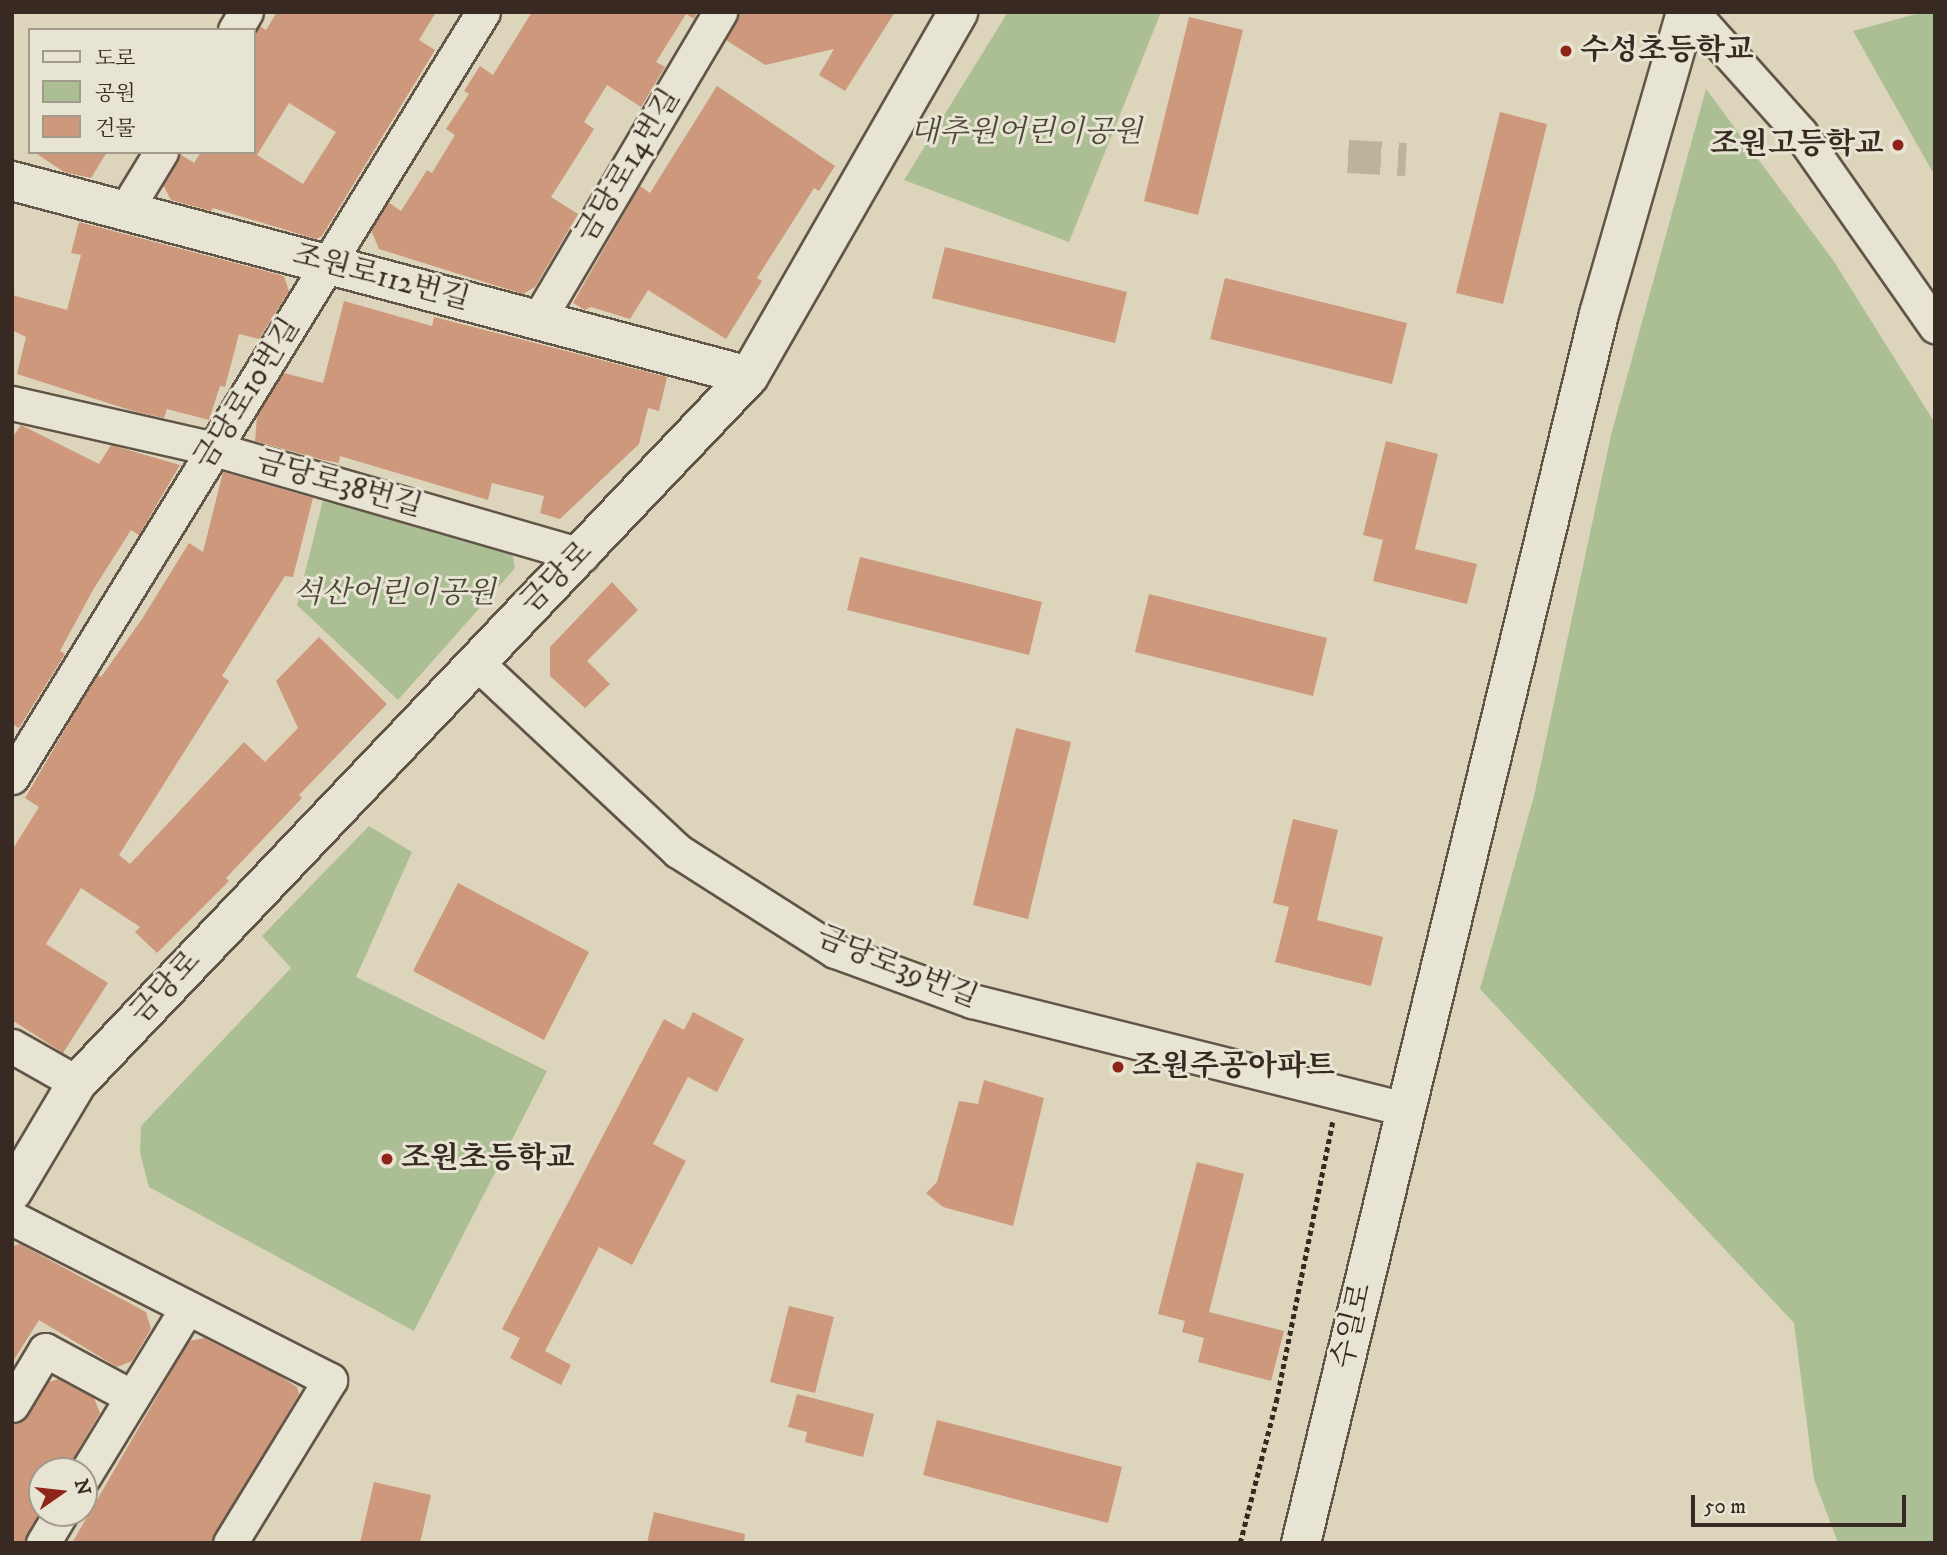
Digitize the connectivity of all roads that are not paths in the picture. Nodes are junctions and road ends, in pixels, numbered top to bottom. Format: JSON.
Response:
{"nodes":[{"id":1,"x":246,"y":12,"type":"edge"},
{"id":2,"x":484,"y":12,"type":"edge"},
{"id":3,"x":720,"y":12,"type":"edge"},
{"id":4,"x":958,"y":12,"type":"edge"},
{"id":5,"x":1686,"y":12,"type":"edge"},
{"id":6,"x":1692,"y":12,"type":"edge"},
{"id":7,"x":236,"y":28,"type":"edge"},
{"id":8,"x":160,"y":154,"type":"edge"},
{"id":9,"x":12,"y":181,"type":"edge"},
{"id":10,"x":125,"y":211,"type":"junction"},
{"id":11,"x":327,"y":264,"type":"junction"},
{"id":12,"x":538,"y":320,"type":"junction"},
{"id":13,"x":1935,"y":326,"type":"edge"},
{"id":14,"x":749,"y":376,"type":"junction"},
{"id":15,"x":12,"y":403,"type":"edge"},
{"id":16,"x":214,"y":449,"type":"junction"},
{"id":17,"x":582,"y":555,"type":"junction"},
{"id":18,"x":475,"y":661,"type":"junction"},
{"id":19,"x":12,"y":776,"type":"edge"},
{"id":20,"x":12,"y":1046,"type":"edge"},
{"id":21,"x":77,"y":1083,"type":"junction"},
{"id":22,"x":1405,"y":1110,"type":"junction"},
{"id":23,"x":12,"y":1192,"type":"edge"},
{"id":24,"x":12,"y":1218,"type":"edge"},
{"id":25,"x":187,"y":1308,"type":"junction"},
{"id":26,"x":132,"y":1397,"type":"junction"},
{"id":27,"x":12,"y":1405,"type":"edge"},
{"id":28,"x":96,"y":1457,"type":"edge"},
{"id":29,"x":53,"y":1527,"type":"edge"},
{"id":30,"x":43,"y":1543,"type":"edge"},
{"id":31,"x":230,"y":1543,"type":"edge"},
{"id":32,"x":1301,"y":1543,"type":"edge"}],
"edges":[{"from":1,"to":7,"type":"street"},
{"from":2,"to":11,"type":"street","name":"금당로10번길"},
{"from":3,"to":12,"type":"street","name":"금당로14번길"},
{"from":4,"to":14,"type":"street","name":"금당로"},
{"from":5,"to":22,"type":"street","name":"수일로"},
{"from":6,"to":13,"type":"street"},
{"from":8,"to":10,"type":"street"},
{"from":9,"to":10,"type":"street","name":"조원로112번길"},
{"from":10,"to":11,"type":"street","name":"조원로112번길"},
{"from":11,"to":12,"type":"street","name":"조원로112번길"},
{"from":11,"to":16,"type":"street","name":"금당로10번길"},
{"from":12,"to":14,"type":"street","name":"조원로112번길"},
{"from":14,"to":17,"type":"street","name":"금당로"},
{"from":15,"to":16,"type":"street","name":"금당로38번길"},
{"from":16,"to":17,"type":"street","name":"금당로38번길"},
{"from":16,"to":19,"type":"street","name":"금당로10번길"},
{"from":17,"to":18,"type":"street","name":"금당로"},
{"from":18,"to":21,"type":"street","name":"금당로"},
{"from":18,"to":22,"type":"street","name":"금당로39번길"},
{"from":20,"to":21,"type":"street"},
{"from":21,"to":23,"type":"street","name":"금당로"},
{"from":22,"to":32,"type":"street","name":"수일로"},
{"from":24,"to":25,"type":"street"},
{"from":25,"to":26,"type":"street"},
{"from":25,"to":31,"type":"street"},
{"from":26,"to":27,"type":"street"},
{"from":26,"to":28,"type":"street"},
{"from":29,"to":30,"type":"street"}]}
